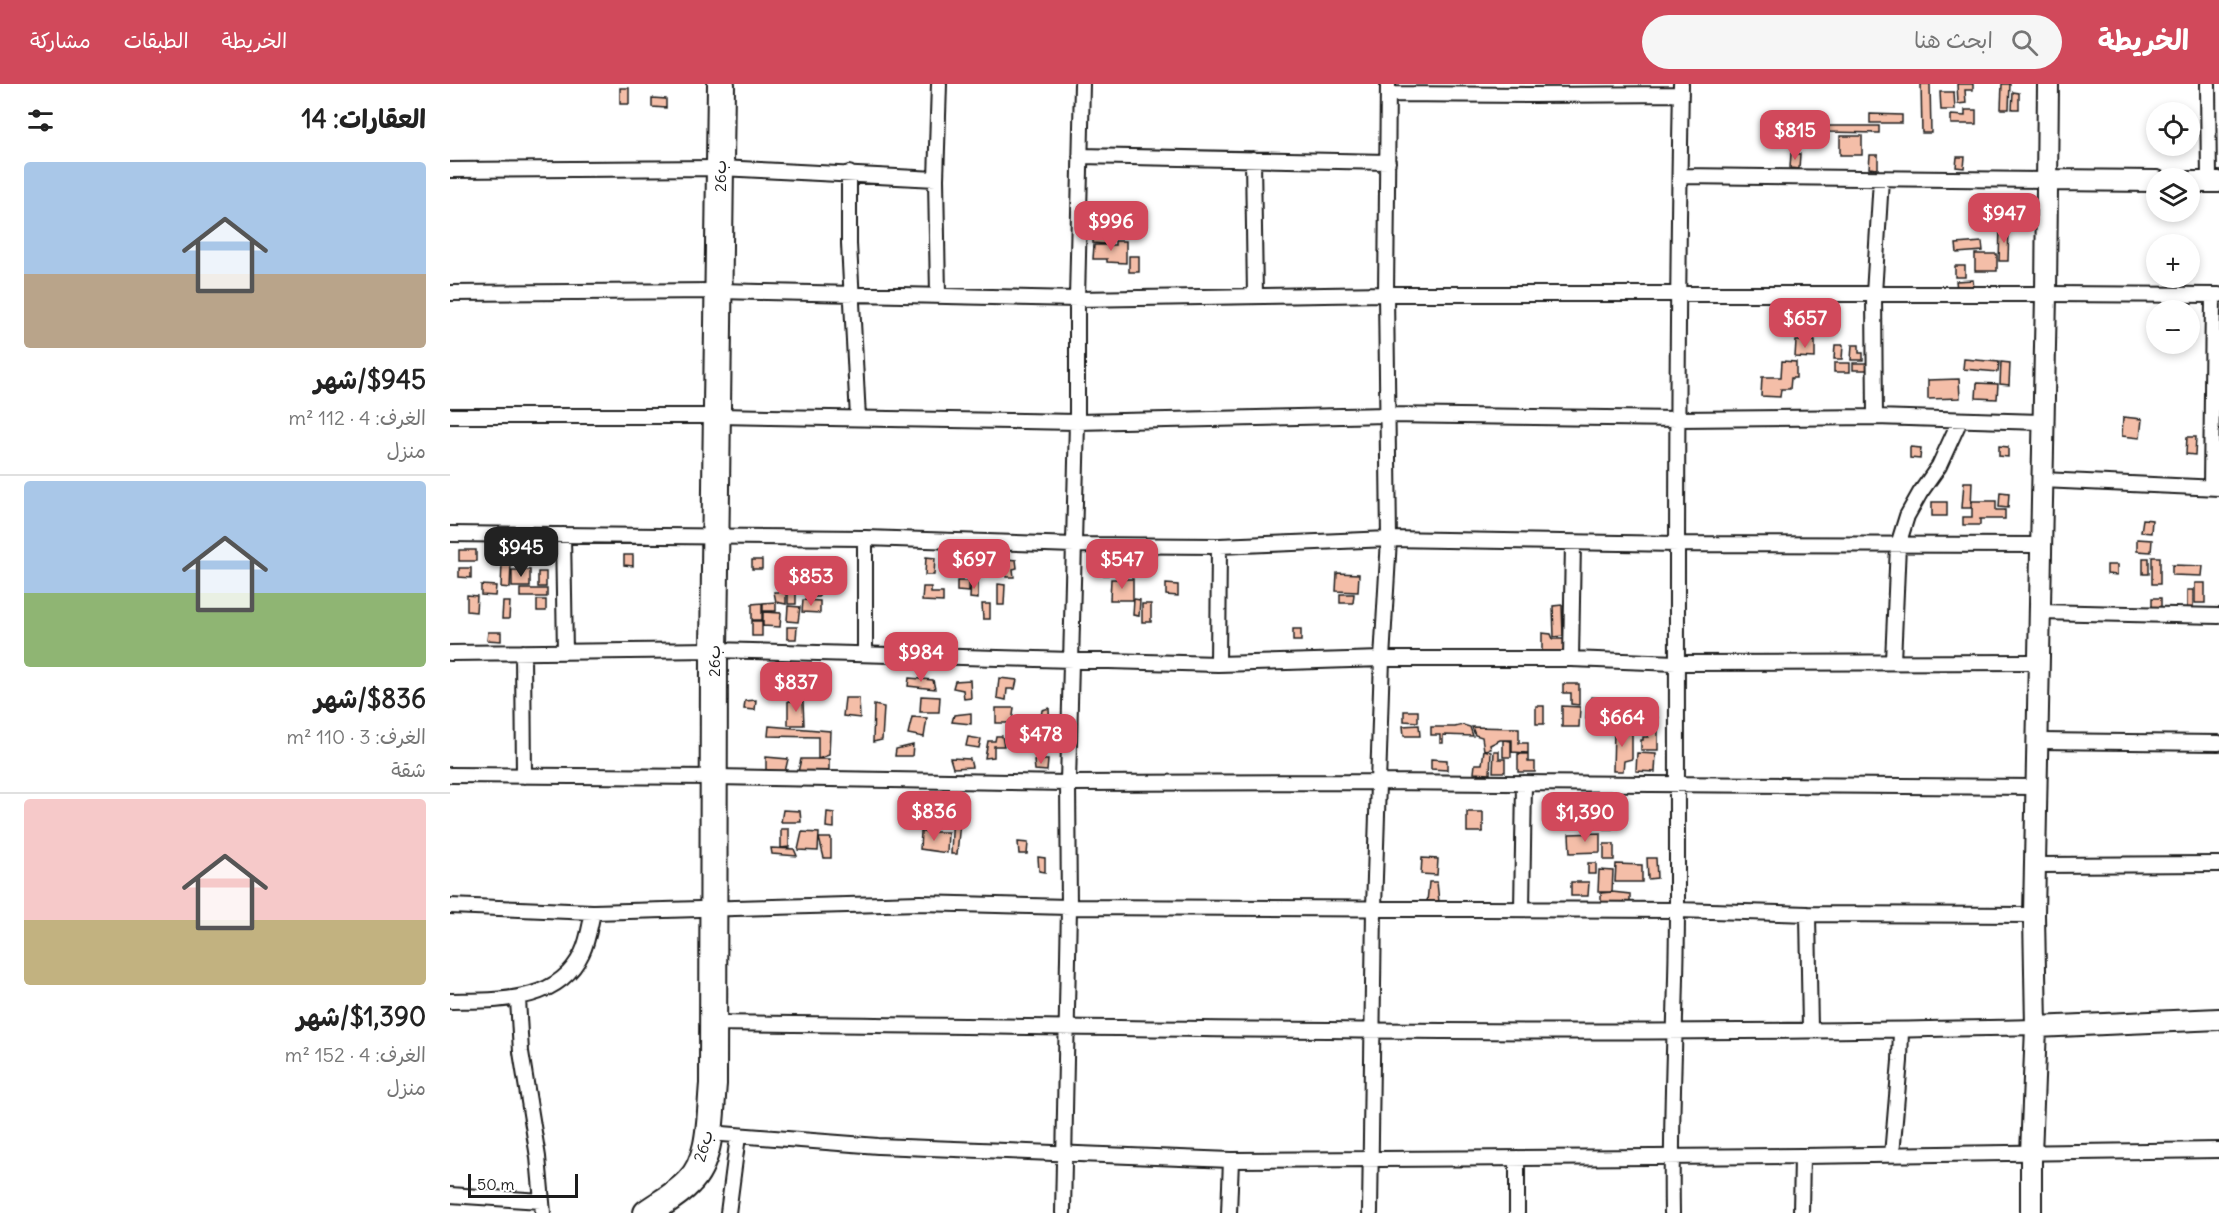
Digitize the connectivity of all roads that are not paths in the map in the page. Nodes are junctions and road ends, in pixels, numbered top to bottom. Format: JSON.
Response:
{"nodes":[{"id":1,"x":721,"y":84,"type":"edge"},
{"id":2,"x":939,"y":84,"type":"edge"},
{"id":3,"x":1082,"y":84,"type":"edge"},
{"id":4,"x":2048,"y":84,"type":"edge"},
{"id":5,"x":2208,"y":84,"type":"edge"},
{"id":6,"x":1388,"y":89,"type":"edge"},
{"id":7,"x":1681,"y":89,"type":"edge"},
{"id":8,"x":2214,"y":109,"type":"edge"},
{"id":9,"x":1080,"y":156,"type":"junction"},
{"id":10,"x":1252,"y":159,"type":"junction"},
{"id":11,"x":1388,"y":162,"type":"junction"},
{"id":12,"x":720,"y":168,"type":"junction"},
{"id":13,"x":450,"y":170,"type":"edge"},
{"id":14,"x":849,"y":173,"type":"junction"},
{"id":15,"x":1680,"y":176,"type":"junction"},
{"id":16,"x":936,"y":179,"type":"junction"},
{"id":17,"x":1881,"y":179,"type":"junction"},
{"id":18,"x":2048,"y":180,"type":"junction"},
{"id":19,"x":2146,"y":181,"type":"edge"},
{"id":20,"x":2206,"y":182,"type":"edge"},
{"id":21,"x":719,"y":291,"type":"junction"},
{"id":22,"x":450,"y":292,"type":"edge"},
{"id":23,"x":1386,"y":294,"type":"junction"},
{"id":24,"x":1874,"y":294,"type":"junction"},
{"id":25,"x":2046,"y":294,"type":"junction"},
{"id":26,"x":852,"y":295,"type":"junction"},
{"id":27,"x":938,"y":295,"type":"junction"},
{"id":28,"x":1678,"y":295,"type":"junction"},
{"id":29,"x":1255,"y":296,"type":"junction"},
{"id":30,"x":2216,"y":296,"type":"edge"},
{"id":31,"x":1077,"y":299,"type":"junction"},
{"id":32,"x":2215,"y":378,"type":"edge"},
{"id":33,"x":1387,"y":415,"type":"junction"},
{"id":34,"x":450,"y":416,"type":"edge"},
{"id":35,"x":717,"y":416,"type":"junction"},
{"id":36,"x":1875,"y":417,"type":"junction"},
{"id":37,"x":858,"y":418,"type":"junction"},
{"id":38,"x":1678,"y":419,"type":"junction"},
{"id":39,"x":1960,"y":420,"type":"junction"},
{"id":40,"x":1077,"y":422,"type":"junction"},
{"id":41,"x":2043,"y":422,"type":"junction"},
{"id":42,"x":2042,"y":480,"type":"junction"},
{"id":43,"x":2215,"y":488,"type":"edge"},
{"id":44,"x":450,"y":534,"type":"edge"},
{"id":45,"x":563,"y":536,"type":"junction"},
{"id":46,"x":716,"y":537,"type":"junction"},
{"id":47,"x":865,"y":538,"type":"junction"},
{"id":48,"x":1389,"y":539,"type":"junction"},
{"id":49,"x":1573,"y":543,"type":"junction"},
{"id":50,"x":1678,"y":544,"type":"junction"},
{"id":51,"x":1074,"y":545,"type":"junction"},
{"id":52,"x":1898,"y":545,"type":"junction"},
{"id":53,"x":2040,"y":545,"type":"junction"},
{"id":54,"x":1219,"y":546,"type":"junction"},
{"id":55,"x":2039,"y":612,"type":"junction"},
{"id":56,"x":2219,"y":616,"type":"edge"},
{"id":57,"x":714,"y":650,"type":"junction"},
{"id":58,"x":523,"y":652,"type":"junction"},
{"id":59,"x":565,"y":652,"type":"junction"},
{"id":60,"x":450,"y":653,"type":"edge"},
{"id":61,"x":865,"y":654,"type":"junction"},
{"id":62,"x":1382,"y":659,"type":"junction"},
{"id":63,"x":1571,"y":659,"type":"junction"},
{"id":64,"x":1070,"y":661,"type":"junction"},
{"id":65,"x":1893,"y":661,"type":"junction"},
{"id":66,"x":2038,"y":662,"type":"junction"},
{"id":67,"x":1676,"y":663,"type":"junction"},
{"id":68,"x":1218,"y":664,"type":"junction"},
{"id":69,"x":2037,"y":741,"type":"junction"},
{"id":70,"x":2219,"y":743,"type":"edge"},
{"id":71,"x":450,"y":776,"type":"edge"},
{"id":72,"x":524,"y":776,"type":"junction"},
{"id":73,"x":715,"y":777,"type":"junction"},
{"id":74,"x":1378,"y":782,"type":"junction"},
{"id":75,"x":1068,"y":783,"type":"junction"},
{"id":76,"x":1524,"y":783,"type":"junction"},
{"id":77,"x":1677,"y":783,"type":"junction"},
{"id":78,"x":2036,"y":787,"type":"junction"},
{"id":79,"x":2219,"y":864,"type":"edge"},
{"id":80,"x":2035,"y":865,"type":"junction"},
{"id":81,"x":450,"y":906,"type":"edge"},
{"id":82,"x":1068,"y":907,"type":"junction"},
{"id":83,"x":714,"y":908,"type":"junction"},
{"id":84,"x":1374,"y":908,"type":"junction"},
{"id":85,"x":1522,"y":909,"type":"junction"},
{"id":86,"x":1677,"y":910,"type":"junction"},
{"id":87,"x":593,"y":912,"type":"junction"},
{"id":88,"x":1808,"y":914,"type":"junction"},
{"id":89,"x":2034,"y":915,"type":"junction"},
{"id":90,"x":518,"y":999,"type":"junction"},
{"id":91,"x":450,"y":1000,"type":"edge"},
{"id":92,"x":2219,"y":1019,"type":"edge"},
{"id":93,"x":714,"y":1023,"type":"junction"},
{"id":94,"x":1066,"y":1027,"type":"junction"},
{"id":95,"x":2036,"y":1027,"type":"junction"},
{"id":96,"x":1810,"y":1029,"type":"junction"},
{"id":97,"x":1901,"y":1030,"type":"junction"},
{"id":98,"x":1371,"y":1031,"type":"junction"},
{"id":99,"x":1676,"y":1032,"type":"junction"},
{"id":100,"x":709,"y":1133,"type":"junction"},
{"id":101,"x":738,"y":1136,"type":"junction"},
{"id":102,"x":2219,"y":1150,"type":"edge"},
{"id":103,"x":1063,"y":1152,"type":"junction"},
{"id":104,"x":2031,"y":1154,"type":"junction"},
{"id":105,"x":1892,"y":1155,"type":"junction"},
{"id":106,"x":1671,"y":1156,"type":"junction"},
{"id":107,"x":1802,"y":1156,"type":"junction"},
{"id":108,"x":1517,"y":1158,"type":"junction"},
{"id":109,"x":1231,"y":1160,"type":"junction"},
{"id":110,"x":1372,"y":1160,"type":"junction"},
{"id":111,"x":450,"y":1195,"type":"edge"},
{"id":112,"x":542,"y":1207,"type":"edge"},
{"id":113,"x":647,"y":1213,"type":"edge"},
{"id":114,"x":728,"y":1213,"type":"edge"},
{"id":115,"x":1063,"y":1213,"type":"edge"},
{"id":116,"x":1229,"y":1213,"type":"edge"},
{"id":117,"x":1370,"y":1213,"type":"edge"},
{"id":118,"x":1517,"y":1213,"type":"edge"},
{"id":119,"x":1672,"y":1213,"type":"edge"},
{"id":120,"x":1801,"y":1213,"type":"edge"},
{"id":121,"x":2031,"y":1213,"type":"edge"}],
"edges":[{"from":1,"to":12,"type":"highway","name":"26ب"},
{"from":2,"to":16,"type":"street"},
{"from":3,"to":9,"type":"street"},
{"from":4,"to":18,"type":"main road"},
{"from":5,"to":8,"type":"street"},
{"from":6,"to":7,"type":"street"},
{"from":6,"to":11,"type":"street"},
{"from":7,"to":15,"type":"street"},
{"from":8,"to":20,"type":"street"},
{"from":9,"to":10,"type":"street"},
{"from":9,"to":31,"type":"street"},
{"from":10,"to":11,"type":"street"},
{"from":10,"to":29,"type":"street"},
{"from":11,"to":23,"type":"street"},
{"from":12,"to":13,"type":"street"},
{"from":12,"to":14,"type":"street"},
{"from":12,"to":21,"type":"highway","name":"26ب"},
{"from":14,"to":16,"type":"street"},
{"from":14,"to":26,"type":"street"},
{"from":15,"to":17,"type":"street"},
{"from":15,"to":28,"type":"street"},
{"from":16,"to":27,"type":"street"},
{"from":17,"to":18,"type":"street"},
{"from":17,"to":24,"type":"street"},
{"from":18,"to":19,"type":"main road"},
{"from":18,"to":25,"type":"main road"},
{"from":21,"to":22,"type":"street"},
{"from":21,"to":26,"type":"street"},
{"from":21,"to":35,"type":"highway","name":"26ب"},
{"from":23,"to":28,"type":"street"},
{"from":23,"to":29,"type":"street"},
{"from":23,"to":33,"type":"street"},
{"from":24,"to":25,"type":"street"},
{"from":24,"to":28,"type":"street"},
{"from":24,"to":36,"type":"street"},
{"from":25,"to":30,"type":"street"},
{"from":25,"to":41,"type":"main road"},
{"from":26,"to":27,"type":"street"},
{"from":26,"to":37,"type":"street"},
{"from":27,"to":31,"type":"street"},
{"from":28,"to":38,"type":"street"},
{"from":29,"to":31,"type":"street"},
{"from":30,"to":32,"type":"street"},
{"from":31,"to":40,"type":"street"},
{"from":32,"to":43,"type":"street"},
{"from":33,"to":38,"type":"street"},
{"from":33,"to":40,"type":"street"},
{"from":33,"to":48,"type":"street"},
{"from":34,"to":35,"type":"street"},
{"from":35,"to":37,"type":"street"},
{"from":35,"to":46,"type":"highway","name":"26ب"},
{"from":36,"to":38,"type":"street"},
{"from":36,"to":39,"type":"street"},
{"from":37,"to":40,"type":"street"},
{"from":38,"to":50,"type":"street"},
{"from":39,"to":41,"type":"street"},
{"from":39,"to":52,"type":"street"},
{"from":40,"to":51,"type":"street"},
{"from":41,"to":42,"type":"main road"},
{"from":42,"to":43,"type":"street"},
{"from":42,"to":53,"type":"main road"},
{"from":44,"to":45,"type":"street"},
{"from":45,"to":46,"type":"street"},
{"from":45,"to":59,"type":"street"},
{"from":46,"to":47,"type":"street"},
{"from":46,"to":57,"type":"highway","name":"26ب"},
{"from":47,"to":51,"type":"street"},
{"from":47,"to":61,"type":"street"},
{"from":48,"to":49,"type":"street"},
{"from":48,"to":54,"type":"street"},
{"from":48,"to":62,"type":"street"},
{"from":49,"to":50,"type":"street"},
{"from":49,"to":63,"type":"street"},
{"from":50,"to":52,"type":"street"},
{"from":50,"to":67,"type":"street"},
{"from":51,"to":54,"type":"street"},
{"from":51,"to":64,"type":"street"},
{"from":52,"to":53,"type":"street"},
{"from":52,"to":65,"type":"street"},
{"from":53,"to":55,"type":"main road"},
{"from":54,"to":68,"type":"street"},
{"from":55,"to":56,"type":"street"},
{"from":55,"to":66,"type":"main road"},
{"from":57,"to":59,"type":"street"},
{"from":57,"to":61,"type":"street"},
{"from":57,"to":73,"type":"highway","name":"26ب"},
{"from":58,"to":59,"type":"street"},
{"from":58,"to":60,"type":"street"},
{"from":58,"to":72,"type":"street"},
{"from":61,"to":64,"type":"street"},
{"from":62,"to":63,"type":"street"},
{"from":62,"to":68,"type":"street"},
{"from":62,"to":74,"type":"street"},
{"from":63,"to":67,"type":"street"},
{"from":64,"to":68,"type":"street"},
{"from":64,"to":75,"type":"street"},
{"from":65,"to":66,"type":"street"},
{"from":65,"to":67,"type":"street"},
{"from":66,"to":69,"type":"main road"},
{"from":67,"to":77,"type":"street"},
{"from":69,"to":70,"type":"street"},
{"from":69,"to":78,"type":"main road"},
{"from":71,"to":72,"type":"street"},
{"from":72,"to":73,"type":"street"},
{"from":73,"to":75,"type":"street"},
{"from":73,"to":83,"type":"highway","name":"26ب"},
{"from":74,"to":75,"type":"street"},
{"from":74,"to":76,"type":"street"},
{"from":74,"to":84,"type":"street"},
{"from":75,"to":82,"type":"street"},
{"from":76,"to":77,"type":"street"},
{"from":76,"to":85,"type":"street"},
{"from":77,"to":78,"type":"street"},
{"from":77,"to":86,"type":"street"},
{"from":78,"to":80,"type":"main road"},
{"from":79,"to":80,"type":"street"},
{"from":80,"to":89,"type":"main road"},
{"from":81,"to":87,"type":"street"},
{"from":82,"to":83,"type":"street"},
{"from":82,"to":84,"type":"street"},
{"from":82,"to":94,"type":"street"},
{"from":83,"to":87,"type":"street"},
{"from":83,"to":93,"type":"highway","name":"26ب"},
{"from":84,"to":85,"type":"street"},
{"from":84,"to":98,"type":"street"},
{"from":85,"to":86,"type":"street"},
{"from":86,"to":88,"type":"street"},
{"from":86,"to":99,"type":"street"},
{"from":87,"to":90,"type":"street"},
{"from":88,"to":89,"type":"street"},
{"from":88,"to":96,"type":"street"},
{"from":89,"to":95,"type":"main road"},
{"from":90,"to":91,"type":"street"},
{"from":90,"to":112,"type":"street"},
{"from":92,"to":95,"type":"main road"},
{"from":93,"to":94,"type":"street"},
{"from":93,"to":100,"type":"highway","name":"26ب"},
{"from":94,"to":98,"type":"street"},
{"from":94,"to":103,"type":"street"},
{"from":95,"to":97,"type":"street"},
{"from":95,"to":104,"type":"main road"},
{"from":96,"to":97,"type":"street"},
{"from":96,"to":99,"type":"street"},
{"from":97,"to":105,"type":"street"},
{"from":98,"to":99,"type":"street"},
{"from":98,"to":110,"type":"street"},
{"from":99,"to":106,"type":"street"},
{"from":100,"to":101,"type":"street"},
{"from":100,"to":113,"type":"highway","name":"26ب"},
{"from":101,"to":103,"type":"street"},
{"from":101,"to":114,"type":"street"},
{"from":102,"to":104,"type":"street"},
{"from":103,"to":109,"type":"street"},
{"from":103,"to":115,"type":"street"},
{"from":104,"to":105,"type":"street"},
{"from":104,"to":121,"type":"main road"},
{"from":105,"to":107,"type":"street"},
{"from":106,"to":107,"type":"street"},
{"from":106,"to":108,"type":"street"},
{"from":106,"to":119,"type":"street"},
{"from":107,"to":120,"type":"street"},
{"from":108,"to":110,"type":"street"},
{"from":108,"to":118,"type":"street"},
{"from":109,"to":110,"type":"street"},
{"from":109,"to":116,"type":"street"},
{"from":110,"to":117,"type":"street"},
{"from":111,"to":112,"type":"street"}]}
